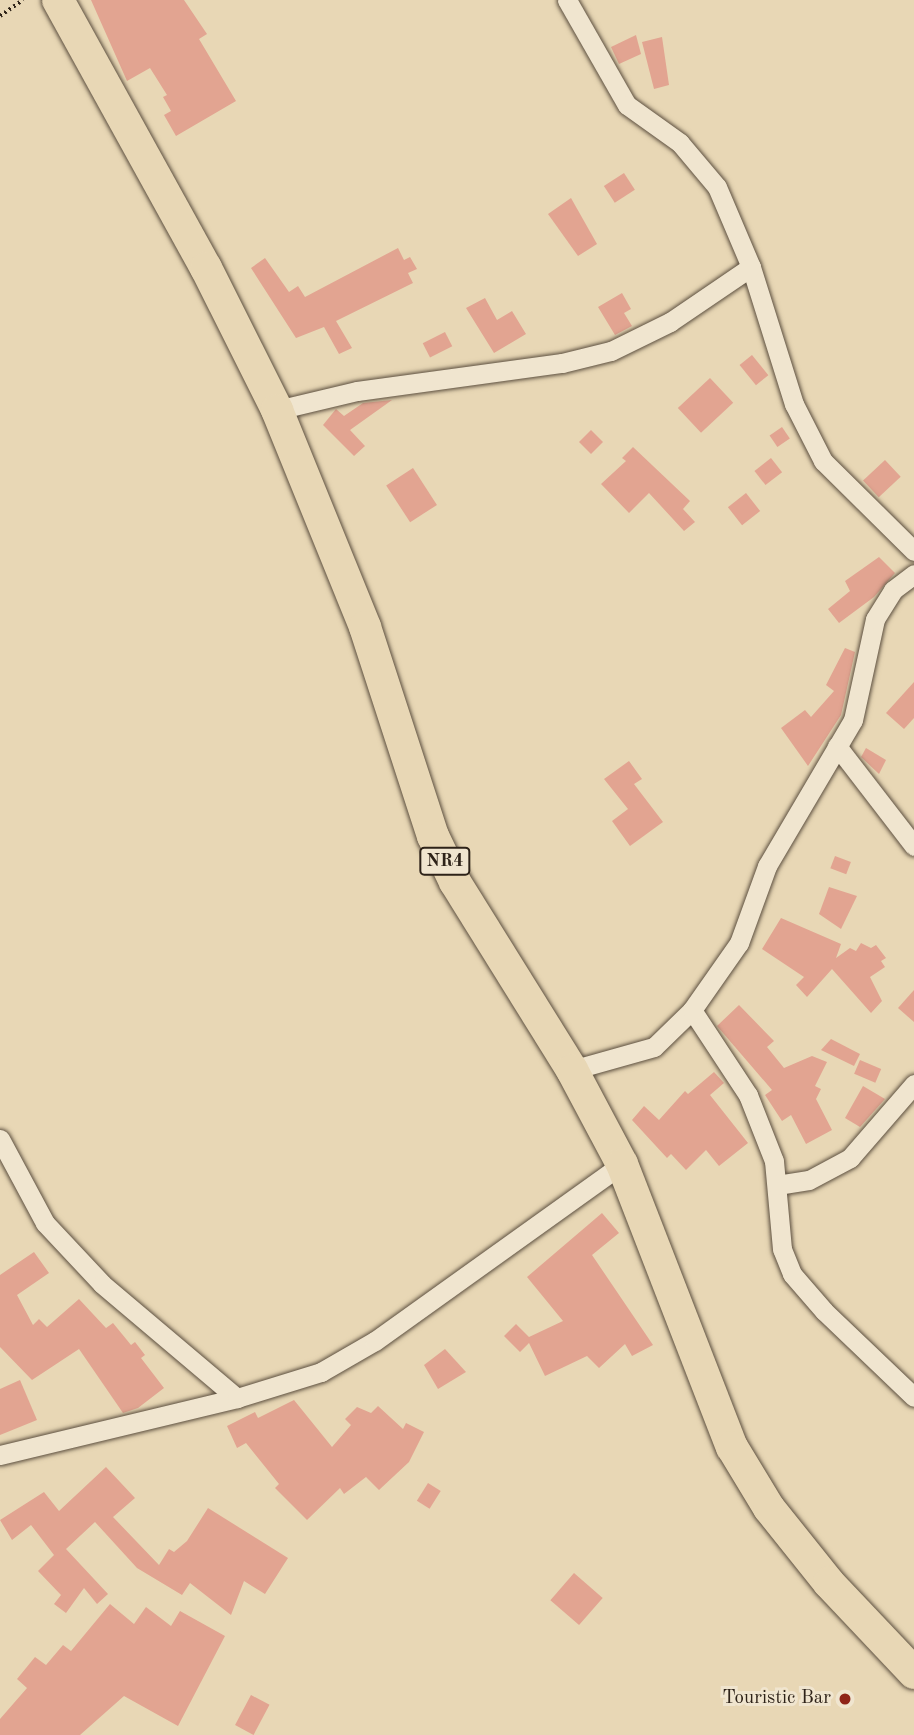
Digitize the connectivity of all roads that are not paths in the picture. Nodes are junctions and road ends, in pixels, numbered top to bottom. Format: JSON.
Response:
{"nodes":[{"id":1,"x":58,"y":0,"type":"edge"},
{"id":2,"x":567,"y":0,"type":"edge"},
{"id":3,"x":751,"y":267,"type":"junction"},
{"id":4,"x":277,"y":410,"type":"junction"},
{"id":5,"x":914,"y":551,"type":"edge"},
{"id":6,"x":913,"y":575,"type":"edge"},
{"id":7,"x":837,"y":746,"type":"junction"},
{"id":8,"x":914,"y":846,"type":"edge"},
{"id":9,"x":692,"y":1010,"type":"junction"},
{"id":10,"x":572,"y":1070,"type":"junction"},
{"id":11,"x":914,"y":1084,"type":"edge"},
{"id":12,"x":0,"y":1139,"type":"edge"},
{"id":13,"x":622,"y":1164,"type":"junction"},
{"id":14,"x":777,"y":1185,"type":"junction"},
{"id":15,"x":914,"y":1397,"type":"edge"},
{"id":16,"x":237,"y":1398,"type":"junction"},
{"id":17,"x":0,"y":1455,"type":"edge"},
{"id":18,"x":914,"y":1673,"type":"edge"}],
"edges":[{"from":1,"to":4,"type":"highway","number":"NR4"},
{"from":2,"to":3,"type":"street"},
{"from":3,"to":4,"type":"street"},
{"from":3,"to":5,"type":"street"},
{"from":4,"to":10,"type":"highway","number":"NR4"},
{"from":6,"to":7,"type":"street"},
{"from":7,"to":8,"type":"street"},
{"from":7,"to":9,"type":"street"},
{"from":9,"to":10,"type":"street"},
{"from":9,"to":14,"type":"street"},
{"from":10,"to":13,"type":"highway","number":"NR4"},
{"from":11,"to":14,"type":"street"},
{"from":12,"to":16,"type":"street"},
{"from":13,"to":16,"type":"street"},
{"from":13,"to":18,"type":"highway","number":"NR4"},
{"from":14,"to":15,"type":"street"},
{"from":16,"to":17,"type":"street"}]}
